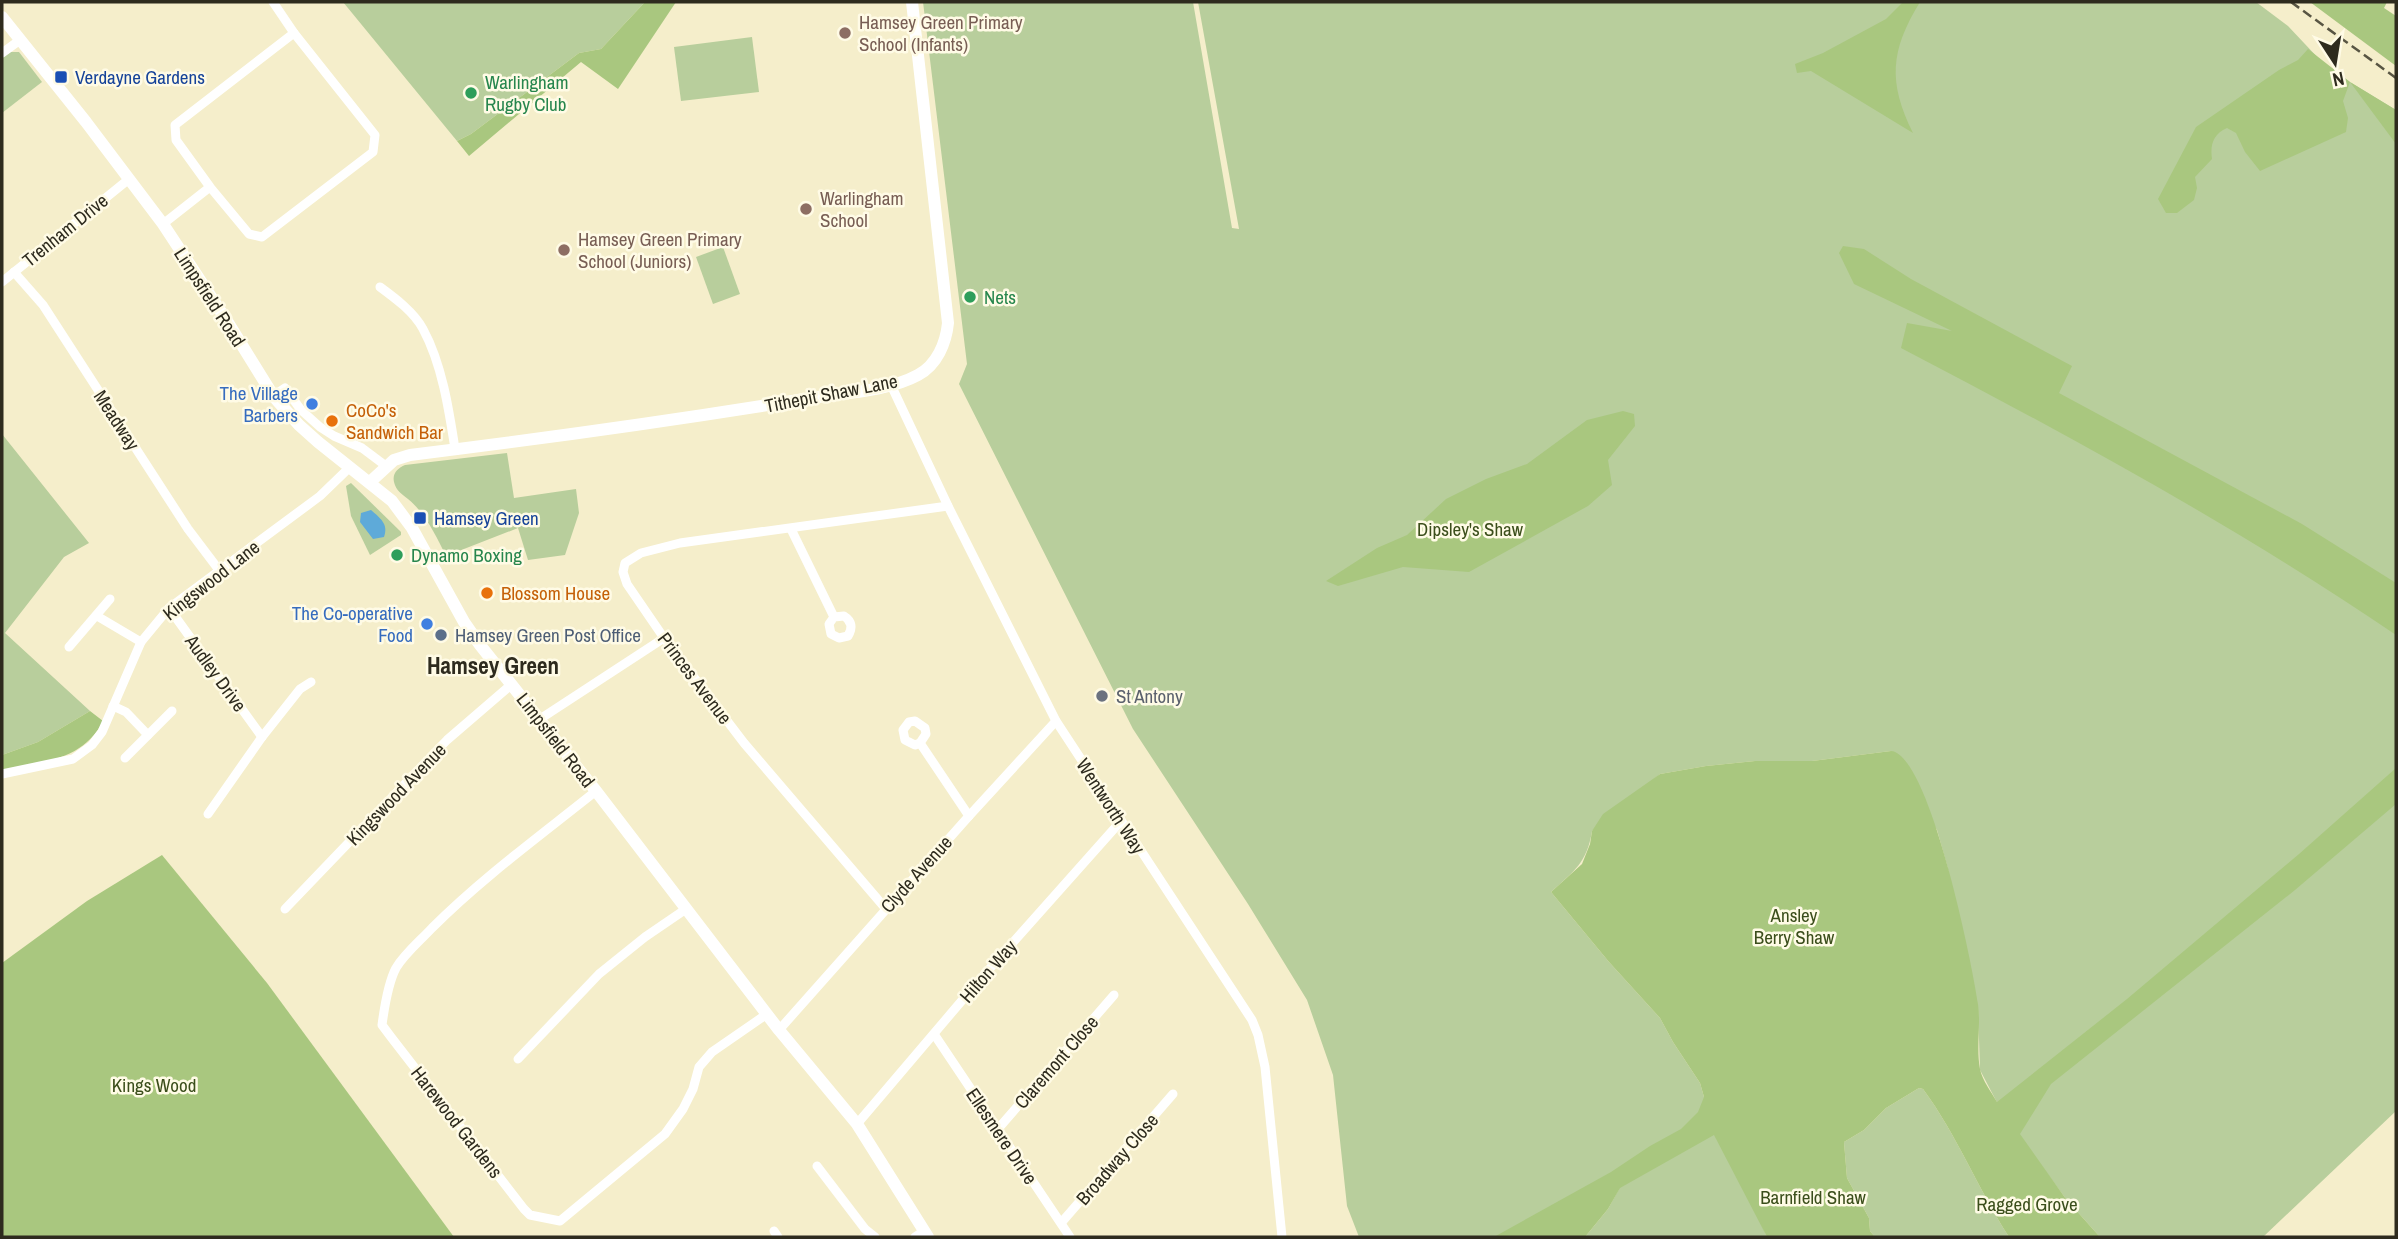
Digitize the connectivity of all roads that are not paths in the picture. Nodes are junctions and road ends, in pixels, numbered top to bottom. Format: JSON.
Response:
{"nodes":[{"id":1,"x":273,"y":2,"type":"edge"},
{"id":2,"x":912,"y":2,"type":"edge"},
{"id":3,"x":2,"y":17,"type":"edge"},
{"id":4,"x":294,"y":33,"type":"junction"},
{"id":5,"x":20,"y":40,"type":"junction"},
{"id":6,"x":2,"y":53,"type":"edge"},
{"id":7,"x":129,"y":179,"type":"junction"},
{"id":8,"x":210,"y":187,"type":"junction"},
{"id":9,"x":163,"y":224,"type":"junction"},
{"id":10,"x":14,"y":271,"type":"junction"},
{"id":11,"x":2,"y":282,"type":"edge"},
{"id":12,"x":380,"y":287,"type":"dead end"},
{"id":13,"x":891,"y":385,"type":"junction"},
{"id":14,"x":273,"y":396,"type":"junction"},
{"id":15,"x":454,"y":449,"type":"junction"},
{"id":16,"x":386,"y":466,"type":"junction"},
{"id":17,"x":349,"y":467,"type":"junction"},
{"id":18,"x":370,"y":482,"type":"junction"},
{"id":19,"x":948,"y":506,"type":"junction"},
{"id":20,"x":791,"y":529,"type":"junction"},
{"id":21,"x":219,"y":569,"type":"junction"},
{"id":22,"x":110,"y":599,"type":"dead end"},
{"id":23,"x":169,"y":608,"type":"junction"},
{"id":24,"x":97,"y":616,"type":"junction"},
{"id":25,"x":834,"y":617,"type":"dead end"},
{"id":26,"x":664,"y":638,"type":"junction"},
{"id":27,"x":141,"y":642,"type":"junction"},
{"id":28,"x":69,"y":647,"type":"dead end"},
{"id":29,"x":312,"y":682,"type":"dead end"},
{"id":30,"x":512,"y":684,"type":"junction"},
{"id":31,"x":113,"y":706,"type":"junction"},
{"id":32,"x":172,"y":710,"type":"dead end"},
{"id":33,"x":540,"y":719,"type":"junction"},
{"id":34,"x":1056,"y":721,"type":"junction"},
{"id":35,"x":148,"y":735,"type":"junction"},
{"id":36,"x":262,"y":737,"type":"junction"},
{"id":37,"x":920,"y":743,"type":"dead end"},
{"id":38,"x":125,"y":758,"type":"dead end"},
{"id":39,"x":2,"y":774,"type":"edge"},
{"id":40,"x":596,"y":791,"type":"junction"},
{"id":41,"x":208,"y":814,"type":"dead end"},
{"id":42,"x":969,"y":816,"type":"junction"},
{"id":43,"x":1121,"y":821,"type":"junction"},
{"id":44,"x":285,"y":909,"type":"dead end"},
{"id":45,"x":686,"y":909,"type":"junction"},
{"id":46,"x":886,"y":909,"type":"junction"},
{"id":47,"x":1114,"y":995,"type":"dead end"},
{"id":48,"x":767,"y":1014,"type":"junction"},
{"id":49,"x":779,"y":1030,"type":"junction"},
{"id":50,"x":934,"y":1034,"type":"junction"},
{"id":51,"x":518,"y":1059,"type":"dead end"},
{"id":52,"x":1173,"y":1094,"type":"dead end"},
{"id":53,"x":857,"y":1124,"type":"junction"},
{"id":54,"x":998,"y":1130,"type":"junction"},
{"id":55,"x":833,"y":1167,"type":"dead end"},
{"id":56,"x":1061,"y":1223,"type":"junction"},
{"id":57,"x":923,"y":1235,"type":"edge"},
{"id":58,"x":875,"y":1237,"type":"edge"},
{"id":59,"x":1070,"y":1237,"type":"edge"},
{"id":60,"x":1282,"y":1237,"type":"edge"}],
"edges":[{"from":1,"to":4,"type":"street"},
{"from":2,"to":13,"type":"main road","name":"Tithepit Shaw Lane"},
{"from":3,"to":5,"type":"main road","name":"Limpsfield Road"},
{"from":4,"to":8,"type":"street"},
{"from":4,"to":8,"type":"street"},
{"from":5,"to":6,"type":"street"},
{"from":5,"to":7,"type":"main road","name":"Limpsfield Road"},
{"from":7,"to":9,"type":"main road","name":"Limpsfield Road"},
{"from":7,"to":10,"type":"street","name":"Trenham Drive"},
{"from":8,"to":9,"type":"street"},
{"from":9,"to":14,"type":"main road","name":"Limpsfield Road"},
{"from":10,"to":11,"type":"street","name":"Trenham Drive"},
{"from":10,"to":21,"type":"street","name":"Meadway"},
{"from":12,"to":15,"type":"street"},
{"from":13,"to":15,"type":"main road","name":"Tithepit Shaw Lane"},
{"from":13,"to":19,"type":"street","name":"Wentworth Way"},
{"from":14,"to":16,"type":"street"},
{"from":14,"to":17,"type":"main road","name":"Limpsfield Road"},
{"from":15,"to":16,"type":"main road","name":"Tithepit Shaw Lane"},
{"from":16,"to":18,"type":"main road","name":"Tithepit Shaw Lane"},
{"from":17,"to":18,"type":"main road","name":"Limpsfield Road"},
{"from":17,"to":21,"type":"street","name":"Kingswood Lane"},
{"from":18,"to":30,"type":"main road","name":"Limpsfield Road"},
{"from":19,"to":20,"type":"street","name":"Princes Avenue"},
{"from":19,"to":34,"type":"street","name":"Wentworth Way"},
{"from":20,"to":25,"type":"street"},
{"from":20,"to":26,"type":"street","name":"Princes Avenue"},
{"from":21,"to":23,"type":"street","name":"Kingswood Lane"},
{"from":22,"to":24,"type":"street"},
{"from":23,"to":27,"type":"street","name":"Kingswood Lane"},
{"from":23,"to":36,"type":"street","name":"Audley Drive"},
{"from":24,"to":27,"type":"street"},
{"from":24,"to":28,"type":"street"},
{"from":26,"to":33,"type":"street"},
{"from":26,"to":46,"type":"street","name":"Princes Avenue"},
{"from":27,"to":31,"type":"street","name":"Kingswood Lane"},
{"from":29,"to":36,"type":"street"},
{"from":30,"to":33,"type":"main road","name":"Limpsfield Road"},
{"from":30,"to":44,"type":"street","name":"Kingswood Avenue"},
{"from":31,"to":35,"type":"street"},
{"from":31,"to":39,"type":"street","name":"Kingswood Lane"},
{"from":32,"to":35,"type":"street"},
{"from":33,"to":40,"type":"main road","name":"Limpsfield Road"},
{"from":34,"to":42,"type":"street","name":"Clyde Avenue"},
{"from":34,"to":43,"type":"street","name":"Wentworth Way"},
{"from":35,"to":38,"type":"street"},
{"from":36,"to":41,"type":"street"},
{"from":37,"to":42,"type":"street"},
{"from":40,"to":45,"type":"main road","name":"Limpsfield Road"},
{"from":40,"to":48,"type":"street","name":"Harewood Gardens"},
{"from":42,"to":46,"type":"street","name":"Clyde Avenue"},
{"from":43,"to":50,"type":"street","name":"Hilton Way"},
{"from":43,"to":60,"type":"street","name":"Wentworth Way"},
{"from":45,"to":48,"type":"main road","name":"Limpsfield Road"},
{"from":45,"to":51,"type":"street"},
{"from":46,"to":49,"type":"street","name":"Clyde Avenue"},
{"from":47,"to":54,"type":"street","name":"Claremont Close"},
{"from":48,"to":49,"type":"main road","name":"Limpsfield Road"},
{"from":49,"to":53,"type":"main road","name":"Limpsfield Road"},
{"from":50,"to":53,"type":"street","name":"Hilton Way"},
{"from":50,"to":54,"type":"street","name":"Ellesmere Drive"},
{"from":52,"to":56,"type":"street","name":"Broadway Close"},
{"from":53,"to":57,"type":"main road","name":"Limpsfield Road"},
{"from":54,"to":56,"type":"street","name":"Ellesmere Drive"},
{"from":55,"to":58,"type":"street"},
{"from":56,"to":59,"type":"street","name":"Ellesmere Drive"}]}
